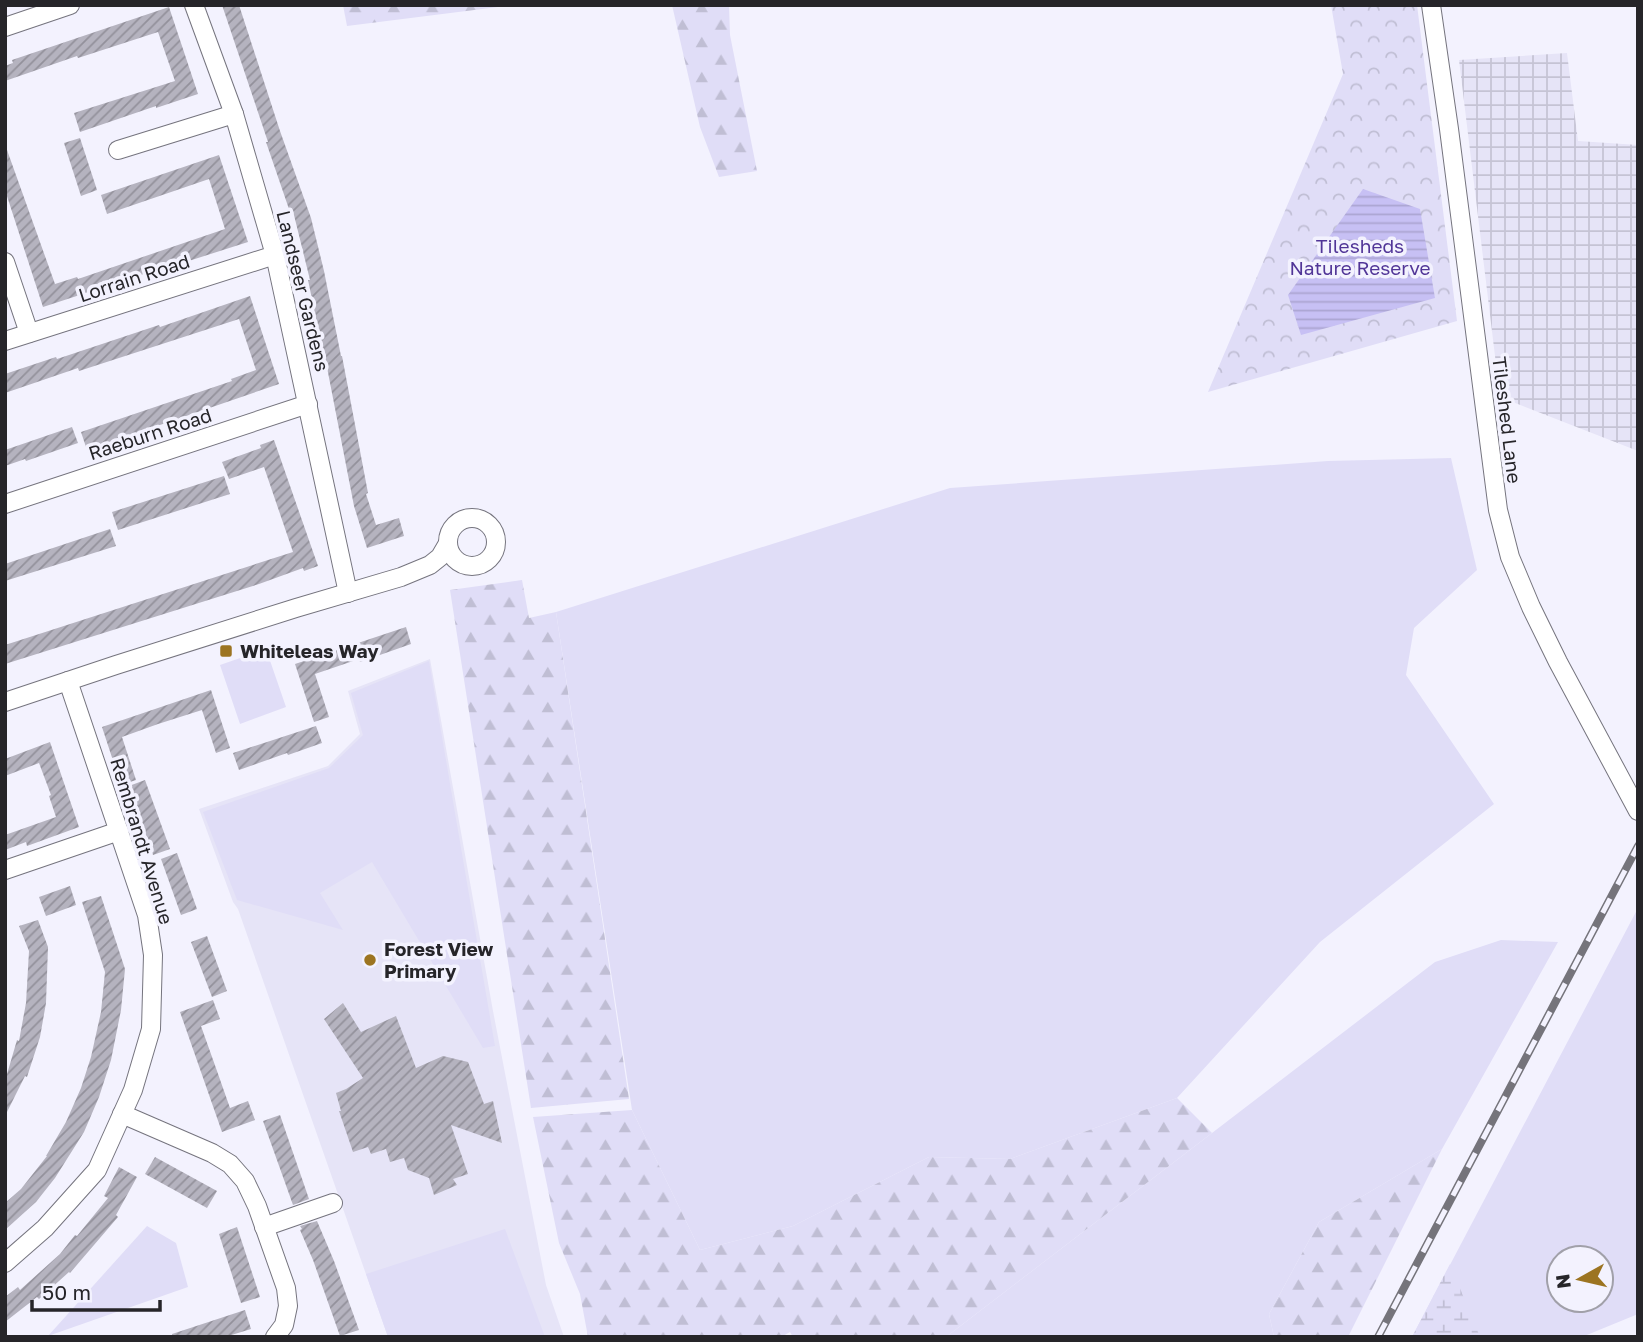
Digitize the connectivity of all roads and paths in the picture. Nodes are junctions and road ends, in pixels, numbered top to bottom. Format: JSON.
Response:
{"nodes":[{"id":1,"x":70,"y":5,"type":"edge"},
{"id":2,"x":194,"y":5,"type":"edge"},
{"id":3,"x":1431,"y":5,"type":"edge"},
{"id":4,"x":7,"y":22,"type":"edge"},
{"id":5,"x":234,"y":114,"type":"junction"},
{"id":6,"x":118,"y":150,"type":"dead end"},
{"id":7,"x":275,"y":255,"type":"junction"},
{"id":8,"x":5,"y":262,"type":"edge"},
{"id":9,"x":29,"y":333,"type":"junction"},
{"id":10,"x":5,"y":341,"type":"edge"},
{"id":11,"x":308,"y":404,"type":"junction"},
{"id":12,"x":5,"y":504,"type":"edge"},
{"id":13,"x":447,"y":545,"type":"junction"},
{"id":14,"x":461,"y":564,"type":"junction"},
{"id":15,"x":430,"y":565,"type":"junction"},
{"id":16,"x":348,"y":593,"type":"junction"},
{"id":17,"x":68,"y":681,"type":"junction"},
{"id":18,"x":5,"y":702,"type":"edge"},
{"id":19,"x":1638,"y":811,"type":"edge"},
{"id":20,"x":119,"y":831,"type":"junction"},
{"id":21,"x":5,"y":870,"type":"edge"},
{"id":22,"x":122,"y":1114,"type":"junction"},
{"id":23,"x":333,"y":1203,"type":"dead end"},
{"id":24,"x":264,"y":1227,"type":"junction"},
{"id":25,"x":5,"y":1263,"type":"edge"},
{"id":26,"x":275,"y":1337,"type":"edge"}],
"edges":[{"from":1,"to":4,"type":"street"},
{"from":2,"to":5,"type":"street","name":"Landseer Gardens"},
{"from":3,"to":19,"type":"street","name":"Tileshed Lane"},
{"from":5,"to":6,"type":"street"},
{"from":5,"to":7,"type":"street","name":"Landseer Gardens"},
{"from":7,"to":9,"type":"street","name":"Lorrain Road"},
{"from":7,"to":11,"type":"street","name":"Landseer Gardens"},
{"from":8,"to":9,"type":"street"},
{"from":9,"to":10,"type":"street","name":"Lorrain Road"},
{"from":11,"to":12,"type":"street","name":"Raeburn Road"},
{"from":11,"to":16,"type":"street","name":"Landseer Gardens"},
{"from":13,"to":14,"type":"street"},
{"from":13,"to":14,"type":"street"},
{"from":13,"to":15,"type":"street"},
{"from":14,"to":15,"type":"street"},
{"from":15,"to":16,"type":"street"},
{"from":16,"to":17,"type":"street"},
{"from":17,"to":18,"type":"street"},
{"from":17,"to":20,"type":"street","name":"Rembrandt Avenue"},
{"from":20,"to":21,"type":"street"},
{"from":20,"to":22,"type":"street","name":"Rembrandt Avenue"},
{"from":22,"to":24,"type":"street"},
{"from":22,"to":25,"type":"street","name":"Rembrandt Avenue"},
{"from":23,"to":24,"type":"street"},
{"from":24,"to":26,"type":"street"}]}
